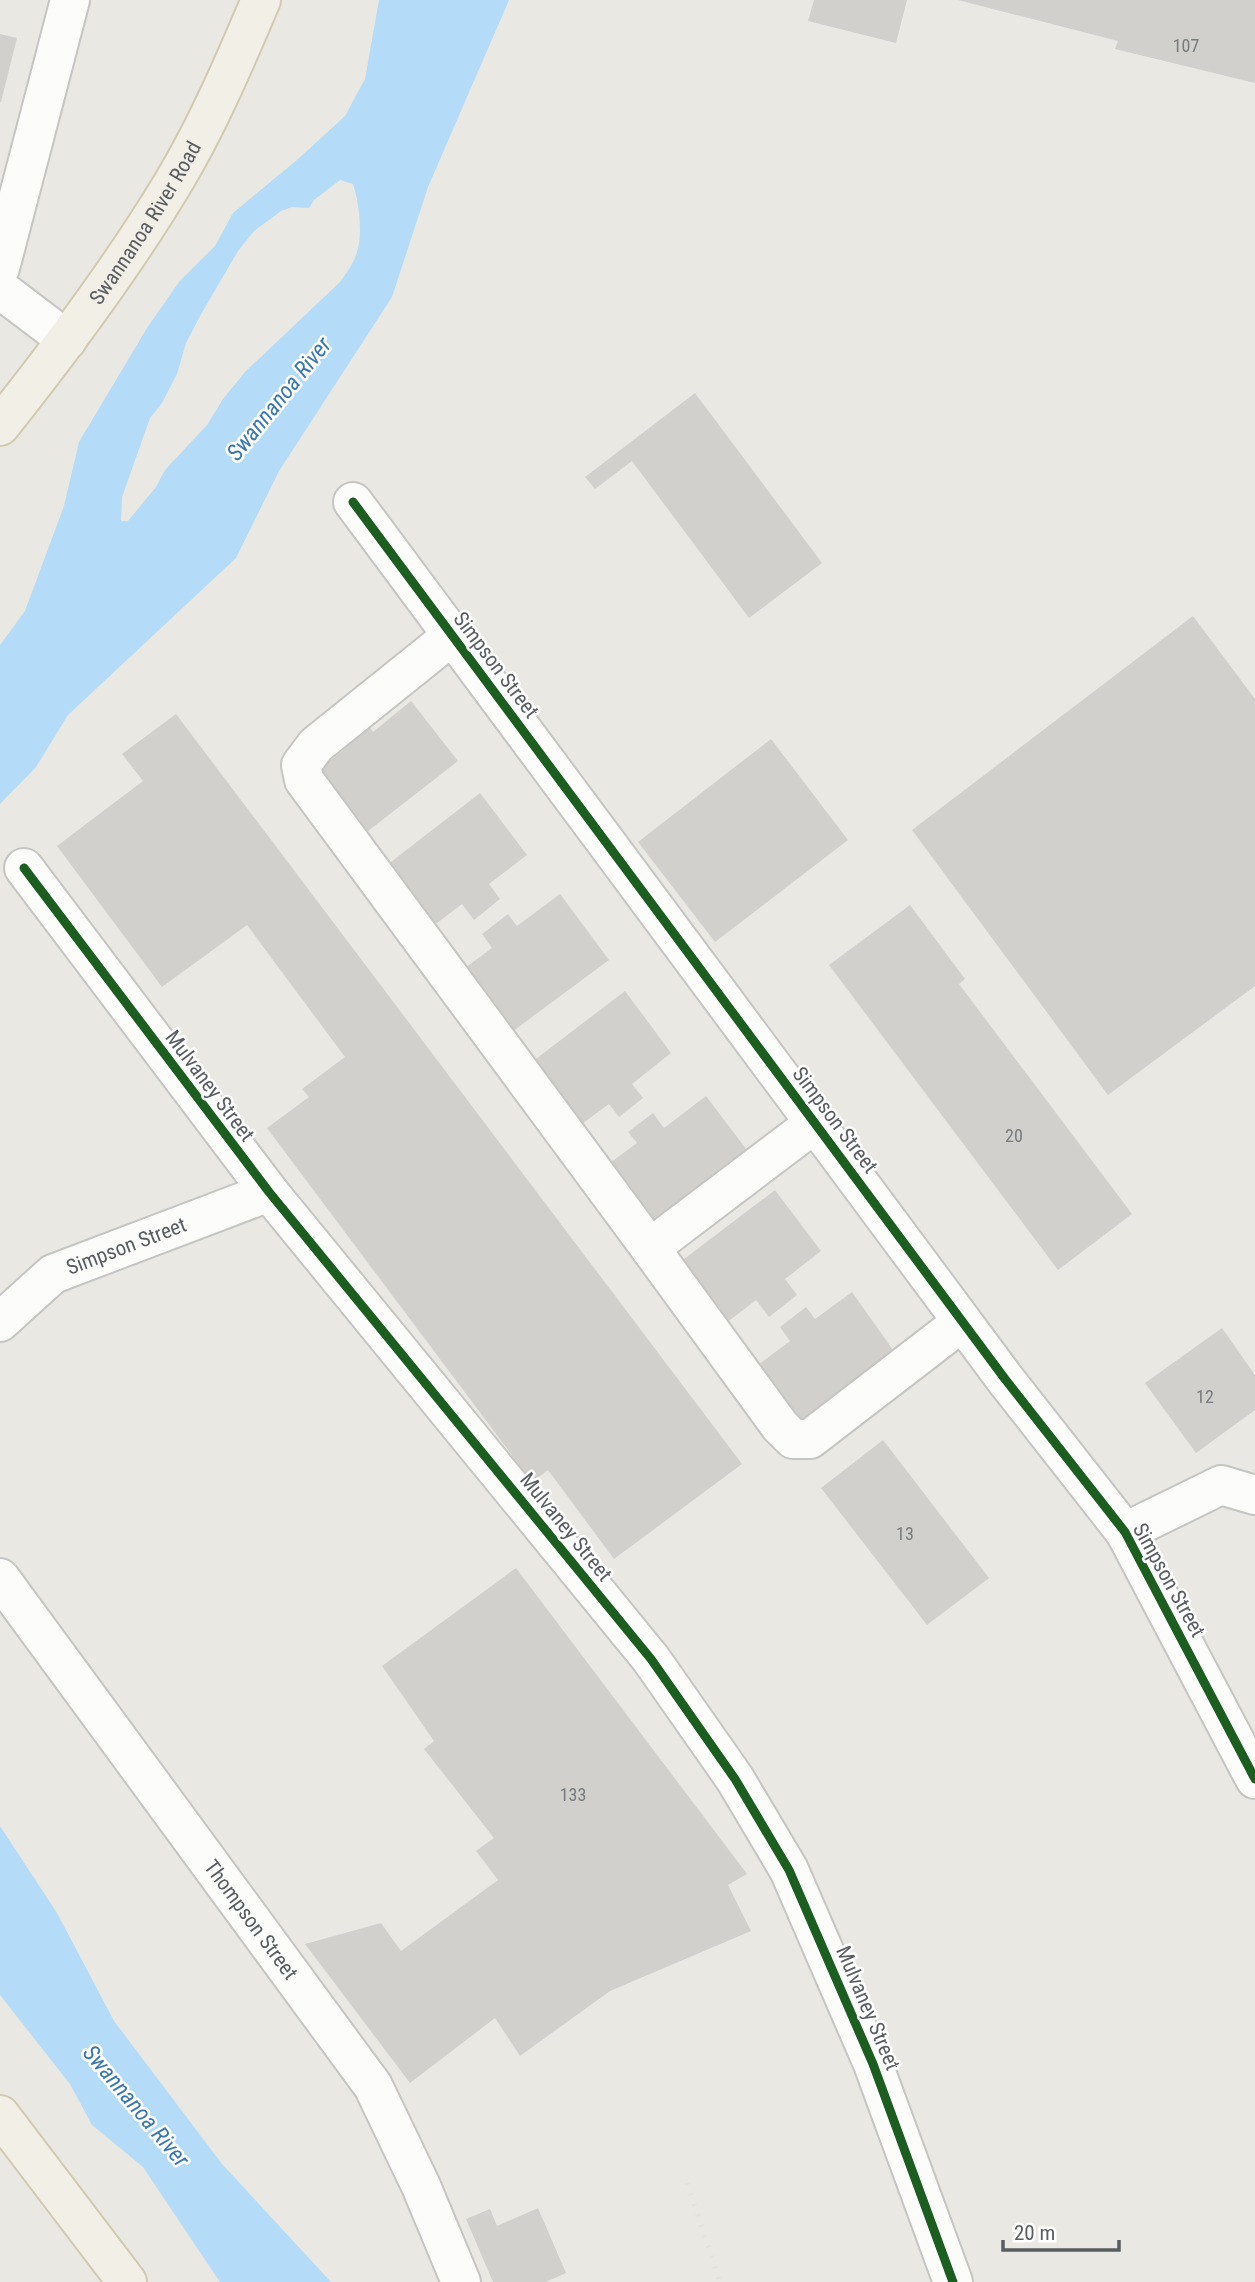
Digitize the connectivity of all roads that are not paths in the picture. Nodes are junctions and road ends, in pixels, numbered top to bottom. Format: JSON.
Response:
{"nodes":[{"id":1,"x":70,"y":0,"type":"edge"},
{"id":2,"x":261,"y":0,"type":"edge"},
{"id":3,"x":0,"y":268,"type":"edge"},
{"id":4,"x":0,"y":289,"type":"edge"},
{"id":5,"x":67,"y":340,"type":"junction"},
{"id":6,"x":0,"y":426,"type":"edge"},
{"id":7,"x":354,"y":502,"type":"dead end"},
{"id":8,"x":453,"y":635,"type":"junction"},
{"id":9,"x":24,"y":869,"type":"dead end"},
{"id":10,"x":815,"y":1123,"type":"junction"},
{"id":11,"x":269,"y":1192,"type":"junction"},
{"id":12,"x":650,"y":1248,"type":"junction"},
{"id":13,"x":0,"y":1322,"type":"edge"},
{"id":14,"x":962,"y":1322,"type":"junction"},
{"id":15,"x":1255,"y":1495,"type":"edge"},
{"id":16,"x":1125,"y":1532,"type":"junction"},
{"id":17,"x":0,"y":1578,"type":"edge"},
{"id":18,"x":1255,"y":1779,"type":"edge"},
{"id":19,"x":0,"y":2115,"type":"edge"},
{"id":20,"x":127,"y":2282,"type":"edge"},
{"id":21,"x":461,"y":2282,"type":"edge"},
{"id":22,"x":953,"y":2282,"type":"edge"}],
"edges":[{"from":1,"to":3,"type":"street"},
{"from":2,"to":5,"type":"main road","name":"Swannanoa River Road"},
{"from":4,"to":5,"type":"street"},
{"from":5,"to":6,"type":"main road","name":"Swannanoa River Road"},
{"from":7,"to":8,"type":"street","name":"Simpson Street"},
{"from":8,"to":10,"type":"street","name":"Simpson Street"},
{"from":8,"to":12,"type":"street"},
{"from":9,"to":11,"type":"street","name":"Mulvaney Street"},
{"from":10,"to":12,"type":"street"},
{"from":10,"to":14,"type":"street","name":"Simpson Street"},
{"from":11,"to":13,"type":"street","name":"Simpson Street"},
{"from":11,"to":22,"type":"street","name":"Mulvaney Street"},
{"from":12,"to":14,"type":"street"},
{"from":14,"to":16,"type":"street","name":"Simpson Street"},
{"from":15,"to":16,"type":"street"},
{"from":16,"to":18,"type":"street","name":"Simpson Street"},
{"from":17,"to":21,"type":"street","name":"Thompson Street"},
{"from":19,"to":20,"type":"main road"}]}
